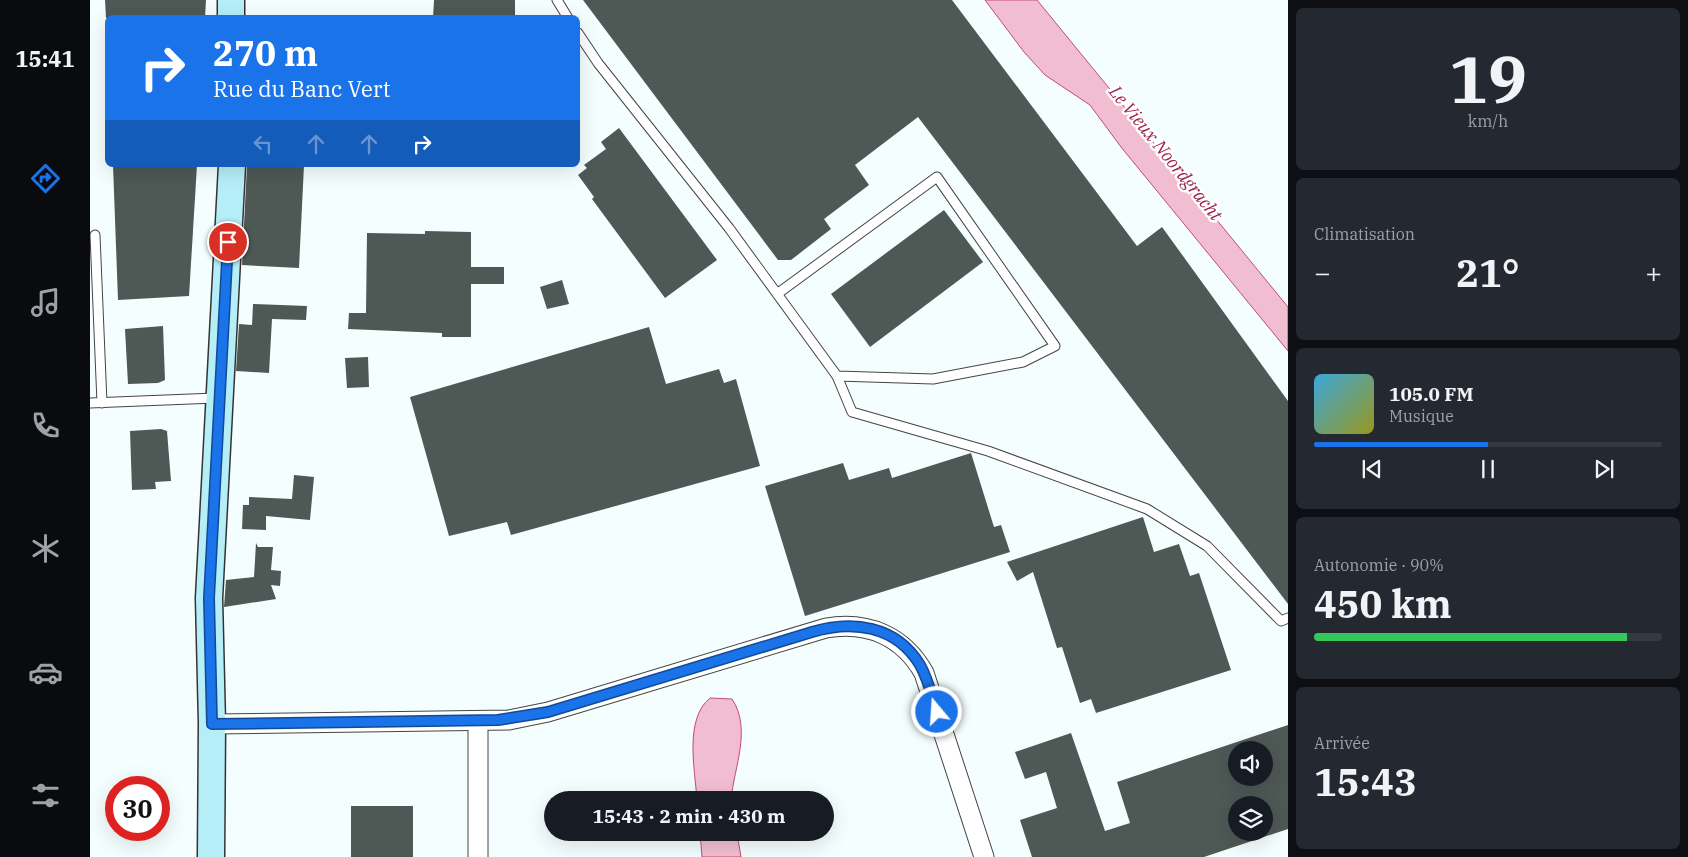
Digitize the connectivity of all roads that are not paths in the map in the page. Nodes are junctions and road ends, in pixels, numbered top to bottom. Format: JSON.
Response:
{"nodes":[{"id":1,"x":232,"y":0,"type":"edge"},
{"id":2,"x":558,"y":0,"type":"edge"},
{"id":3,"x":230,"y":15,"type":"edge"},
{"id":4,"x":566,"y":15,"type":"edge"},
{"id":5,"x":580,"y":35,"type":"edge"},
{"id":6,"x":232,"y":167,"type":"edge"},
{"id":7,"x":95,"y":236,"type":"dead end"},
{"id":8,"x":777,"y":294,"type":"junction"},
{"id":9,"x":837,"y":376,"type":"junction"},
{"id":10,"x":219,"y":398,"type":"junction"},
{"id":11,"x":90,"y":403,"type":"edge"},
{"id":12,"x":102,"y":403,"type":"junction"},
{"id":13,"x":1288,"y":618,"type":"edge"},
{"id":14,"x":478,"y":721,"type":"junction"},
{"id":15,"x":212,"y":724,"type":"junction"},
{"id":16,"x":210,"y":857,"type":"edge"},
{"id":17,"x":478,"y":857,"type":"edge"},
{"id":18,"x":984,"y":857,"type":"edge"}],
"edges":[{"from":1,"to":3,"type":"street"},
{"from":2,"to":4,"type":"lane"},
{"from":5,"to":8,"type":"lane"},
{"from":6,"to":10,"type":"street"},
{"from":7,"to":12,"type":"lane"},
{"from":8,"to":9,"type":"lane"},
{"from":8,"to":9,"type":"lane"},
{"from":9,"to":13,"type":"lane"},
{"from":10,"to":12,"type":"lane"},
{"from":10,"to":15,"type":"street"},
{"from":11,"to":12,"type":"lane"},
{"from":14,"to":15,"type":"street"},
{"from":14,"to":17,"type":"street"},
{"from":14,"to":18,"type":"street"},
{"from":15,"to":16,"type":"street"}]}
